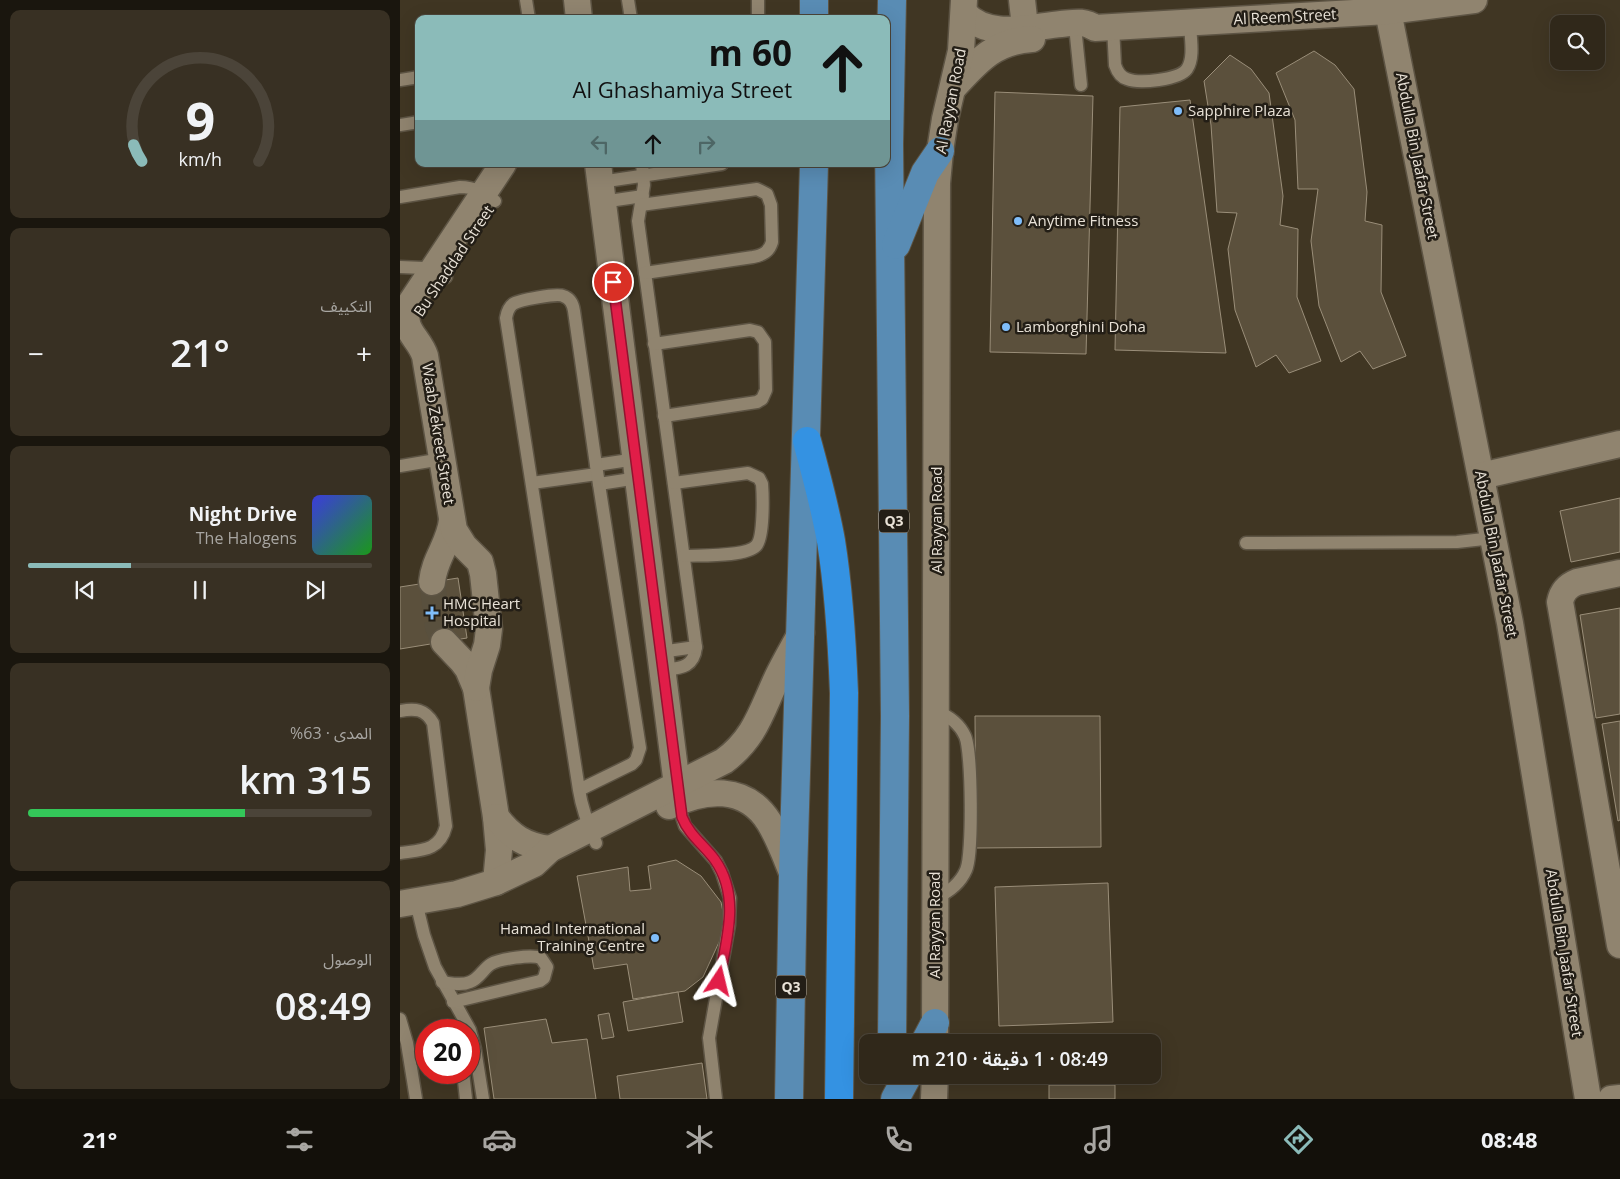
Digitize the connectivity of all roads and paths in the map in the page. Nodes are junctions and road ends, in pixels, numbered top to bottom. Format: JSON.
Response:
{"nodes":[{"id":1,"x":526,"y":0,"type":"edge"},
{"id":2,"x":577,"y":0,"type":"edge"},
{"id":3,"x":628,"y":0,"type":"edge"},
{"id":4,"x":758,"y":0,"type":"edge"},
{"id":5,"x":814,"y":0,"type":"edge"},
{"id":6,"x":892,"y":0,"type":"edge"},
{"id":7,"x":1022,"y":0,"type":"edge"},
{"id":8,"x":1474,"y":0,"type":"edge"},
{"id":9,"x":964,"y":6,"type":"edge"},
{"id":10,"x":1233,"y":10,"type":"edge"},
{"id":11,"x":1388,"y":11,"type":"junction"},
{"id":12,"x":528,"y":15,"type":"edge"},
{"id":13,"x":579,"y":15,"type":"edge"},
{"id":14,"x":630,"y":15,"type":"edge"},
{"id":15,"x":758,"y":15,"type":"edge"},
{"id":16,"x":814,"y":15,"type":"edge"},
{"id":17,"x":1190,"y":22,"type":"junction"},
{"id":18,"x":1025,"y":27,"type":"junction"},
{"id":19,"x":1094,"y":30,"type":"junction"},
{"id":20,"x":415,"y":78,"type":"edge"},
{"id":21,"x":400,"y":80,"type":"edge"},
{"id":22,"x":1081,"y":85,"type":"dead end"},
{"id":23,"x":890,"y":89,"type":"edge"},
{"id":24,"x":952,"y":89,"type":"junction"},
{"id":25,"x":415,"y":123,"type":"edge"},
{"id":26,"x":400,"y":125,"type":"edge"},
{"id":27,"x":940,"y":151,"type":"junction"},
{"id":28,"x":502,"y":167,"type":"edge"},
{"id":29,"x":516,"y":167,"type":"edge"},
{"id":30,"x":682,"y":167,"type":"edge"},
{"id":31,"x":814,"y":167,"type":"edge"},
{"id":32,"x":889,"y":167,"type":"edge"},
{"id":33,"x":642,"y":170,"type":"edge"},
{"id":34,"x":600,"y":183,"type":"edge"},
{"id":35,"x":489,"y":196,"type":"junction"},
{"id":36,"x":400,"y":197,"type":"edge"},
{"id":37,"x":642,"y":200,"type":"junction"},
{"id":38,"x":890,"y":258,"type":"junction"},
{"id":39,"x":400,"y":267,"type":"edge"},
{"id":40,"x":644,"y":273,"type":"junction"},
{"id":41,"x":439,"y":274,"type":"junction"},
{"id":42,"x":406,"y":331,"type":"edge"},
{"id":43,"x":654,"y":344,"type":"junction"},
{"id":44,"x":664,"y":416,"type":"junction"},
{"id":45,"x":807,"y":441,"type":"junction"},
{"id":46,"x":1620,"y":444,"type":"edge"},
{"id":47,"x":442,"y":459,"type":"junction"},
{"id":48,"x":400,"y":466,"type":"edge"},
{"id":49,"x":637,"y":469,"type":"junction"},
{"id":50,"x":597,"y":475,"type":"junction"},
{"id":51,"x":1481,"y":476,"type":"junction"},
{"id":52,"x":532,"y":483,"type":"junction"},
{"id":53,"x":674,"y":483,"type":"junction"},
{"id":54,"x":452,"y":520,"type":"junction"},
{"id":55,"x":1493,"y":538,"type":"junction"},
{"id":56,"x":1246,"y":543,"type":"dead end"},
{"id":57,"x":684,"y":556,"type":"junction"},
{"id":58,"x":1620,"y":573,"type":"edge"},
{"id":59,"x":432,"y":582,"type":"tunnel mouth"},
{"id":60,"x":801,"y":633,"type":"junction"},
{"id":61,"x":444,"y":642,"type":"tunnel mouth"},
{"id":62,"x":696,"y":647,"type":"junction"},
{"id":63,"x":661,"y":661,"type":"junction"},
{"id":64,"x":476,"y":688,"type":"junction"},
{"id":65,"x":400,"y":711,"type":"edge"},
{"id":66,"x":936,"y":711,"type":"junction"},
{"id":67,"x":579,"y":790,"type":"junction"},
{"id":68,"x":678,"y":793,"type":"junction"},
{"id":69,"x":496,"y":816,"type":"junction"},
{"id":70,"x":1610,"y":831,"type":"edge"},
{"id":71,"x":593,"y":836,"type":"junction"},
{"id":72,"x":400,"y":853,"type":"edge"},
{"id":73,"x":542,"y":856,"type":"junction"},
{"id":74,"x":794,"y":875,"type":"junction"},
{"id":75,"x":496,"y":882,"type":"junction"},
{"id":76,"x":936,"y":898,"type":"junction"},
{"id":77,"x":408,"y":903,"type":"edge"},
{"id":78,"x":1620,"y":945,"type":"edge"},
{"id":79,"x":482,"y":973,"type":"junction"},
{"id":80,"x":442,"y":982,"type":"junction"},
{"id":81,"x":486,"y":993,"type":"junction"},
{"id":82,"x":453,"y":1002,"type":"junction"},
{"id":83,"x":461,"y":1013,"type":"junction"},
{"id":84,"x":400,"y":1019,"type":"edge"},
{"id":85,"x":460,"y":1019,"type":"edge"},
{"id":86,"x":892,"y":1034,"type":"edge"},
{"id":87,"x":931,"y":1034,"type":"edge"},
{"id":88,"x":415,"y":1057,"type":"edge"},
{"id":89,"x":410,"y":1059,"type":"junction"},
{"id":90,"x":464,"y":1084,"type":"edge"},
{"id":91,"x":891,"y":1084,"type":"edge"},
{"id":92,"x":903,"y":1084,"type":"edge"},
{"id":93,"x":934,"y":1084,"type":"edge"},
{"id":94,"x":1620,"y":1098,"type":"edge"},
{"id":95,"x":416,"y":1099,"type":"edge"},
{"id":96,"x":466,"y":1099,"type":"edge"},
{"id":97,"x":483,"y":1099,"type":"edge"},
{"id":98,"x":716,"y":1099,"type":"edge"},
{"id":99,"x":789,"y":1099,"type":"edge"},
{"id":100,"x":839,"y":1099,"type":"edge"},
{"id":101,"x":891,"y":1099,"type":"edge"},
{"id":102,"x":895,"y":1099,"type":"edge"},
{"id":103,"x":934,"y":1099,"type":"edge"},
{"id":104,"x":1588,"y":1099,"type":"edge"},
{"id":105,"x":1611,"y":1099,"type":"edge"}],
"edges":[{"from":1,"to":12,"type":"lane"},
{"from":2,"to":13,"type":"street"},
{"from":3,"to":14,"type":"lane"},
{"from":4,"to":15,"type":"lane"},
{"from":5,"to":16,"type":"main road"},
{"from":6,"to":23,"type":"main road","number":"Q3"},
{"from":7,"to":18,"type":"street"},
{"from":8,"to":11,"type":"street","name":"Al Reem Street"},
{"from":9,"to":18,"type":"street","name":"Al Reem Street"},
{"from":9,"to":24,"type":"street","name":"Al Rayyan Road"},
{"from":10,"to":11,"type":"street","name":"Al Reem Street"},
{"from":10,"to":17,"type":"street","name":"Al Reem Street"},
{"from":11,"to":51,"type":"street","name":"Abdulla Bin Jaafar Street"},
{"from":17,"to":19,"type":"street","name":"Al Reem Street"},
{"from":17,"to":19,"type":"lane"},
{"from":18,"to":19,"type":"street","name":"Al Reem Street"},
{"from":19,"to":22,"type":"lane"},
{"from":19,"to":24,"type":"street","name":"Al Reem Street"},
{"from":20,"to":21,"type":"lane"},
{"from":24,"to":27,"type":"street","name":"Al Rayyan Road"},
{"from":25,"to":26,"type":"lane"},
{"from":27,"to":38,"type":"main road"},
{"from":27,"to":66,"type":"street","name":"Al Rayyan Road"},
{"from":28,"to":35,"type":"street","name":"Bu Shaddad Street"},
{"from":29,"to":35,"type":"street","name":"Bu Shaddad Street"},
{"from":30,"to":33,"type":"lane"},
{"from":31,"to":45,"type":"main road","number":"Q3"},
{"from":32,"to":38,"type":"main road","number":"Q3"},
{"from":33,"to":34,"type":"lane"},
{"from":33,"to":37,"type":"lane"},
{"from":34,"to":37,"type":"lane"},
{"from":34,"to":49,"type":"street"},
{"from":35,"to":36,"type":"lane"},
{"from":35,"to":41,"type":"street","name":"Bu Shaddad Street"},
{"from":37,"to":40,"type":"lane"},
{"from":37,"to":40,"type":"lane"},
{"from":38,"to":86,"type":"main road","number":"Q3"},
{"from":39,"to":41,"type":"lane"},
{"from":40,"to":43,"type":"lane"},
{"from":41,"to":42,"type":"street","name":"Bu Shaddad Street"},
{"from":42,"to":47,"type":"street","name":"Waab Zekreet Street"},
{"from":43,"to":44,"type":"lane"},
{"from":43,"to":44,"type":"lane"},
{"from":44,"to":53,"type":"lane"},
{"from":45,"to":60,"type":"main road","number":"Q3"},
{"from":45,"to":100,"type":"highway"},
{"from":46,"to":51,"type":"street"},
{"from":47,"to":48,"type":"lane"},
{"from":47,"to":54,"type":"street","name":"Waab Zekreet Street"},
{"from":49,"to":50,"type":"lane"},
{"from":49,"to":50,"type":"lane"},
{"from":49,"to":63,"type":"street"},
{"from":50,"to":52,"type":"lane"},
{"from":50,"to":52,"type":"lane"},
{"from":50,"to":67,"type":"lane"},
{"from":51,"to":55,"type":"street","name":"Abdulla Bin Jaafar Street"},
{"from":52,"to":67,"type":"lane"},
{"from":53,"to":57,"type":"lane"},
{"from":53,"to":57,"type":"lane"},
{"from":54,"to":59,"type":"street","name":"Waab Zekreet Street"},
{"from":54,"to":64,"type":"street","name":"Waab Zekreet Street"},
{"from":55,"to":56,"type":"lane"},
{"from":55,"to":104,"type":"street","name":"Abdulla Bin Jaafar Street"},
{"from":57,"to":62,"type":"lane"},
{"from":58,"to":70,"type":"street"},
{"from":60,"to":68,"type":"street"},
{"from":60,"to":74,"type":"main road","number":"Q3"},
{"from":61,"to":64,"type":"street","name":"Waab Zekreet Street"},
{"from":62,"to":63,"type":"lane"},
{"from":62,"to":63,"type":"lane"},
{"from":63,"to":68,"type":"street"},
{"from":64,"to":69,"type":"street","name":"Waab Zekreet Street"},
{"from":65,"to":72,"type":"lane"},
{"from":66,"to":76,"type":"street","name":"Al Rayyan Road"},
{"from":66,"to":76,"type":"lane"},
{"from":67,"to":71,"type":"lane"},
{"from":68,"to":71,"type":"street"},
{"from":68,"to":74,"type":"street"},
{"from":68,"to":98,"type":"lane"},
{"from":69,"to":73,"type":"street"},
{"from":69,"to":75,"type":"street","name":"Waab Zekreet Street"},
{"from":70,"to":78,"type":"street"},
{"from":71,"to":73,"type":"street"},
{"from":73,"to":75,"type":"street"},
{"from":74,"to":99,"type":"main road","number":"Q3"},
{"from":75,"to":77,"type":"street"},
{"from":76,"to":87,"type":"street","name":"Al Rayyan Road"},
{"from":77,"to":80,"type":"lane"},
{"from":79,"to":80,"type":"lane"},
{"from":79,"to":81,"type":"lane"},
{"from":79,"to":81,"type":"lane"},
{"from":80,"to":82,"type":"lane"},
{"from":81,"to":82,"type":"lane"},
{"from":82,"to":83,"type":"lane"},
{"from":83,"to":85,"type":"lane"},
{"from":83,"to":97,"type":"lane"},
{"from":84,"to":89,"type":"lane"},
{"from":88,"to":89,"type":"lane"},
{"from":89,"to":95,"type":"lane"},
{"from":90,"to":96,"type":"lane"},
{"from":91,"to":101,"type":"main road"},
{"from":92,"to":102,"type":"main road"},
{"from":93,"to":103,"type":"street"},
{"from":94,"to":105,"type":"street"}]}
